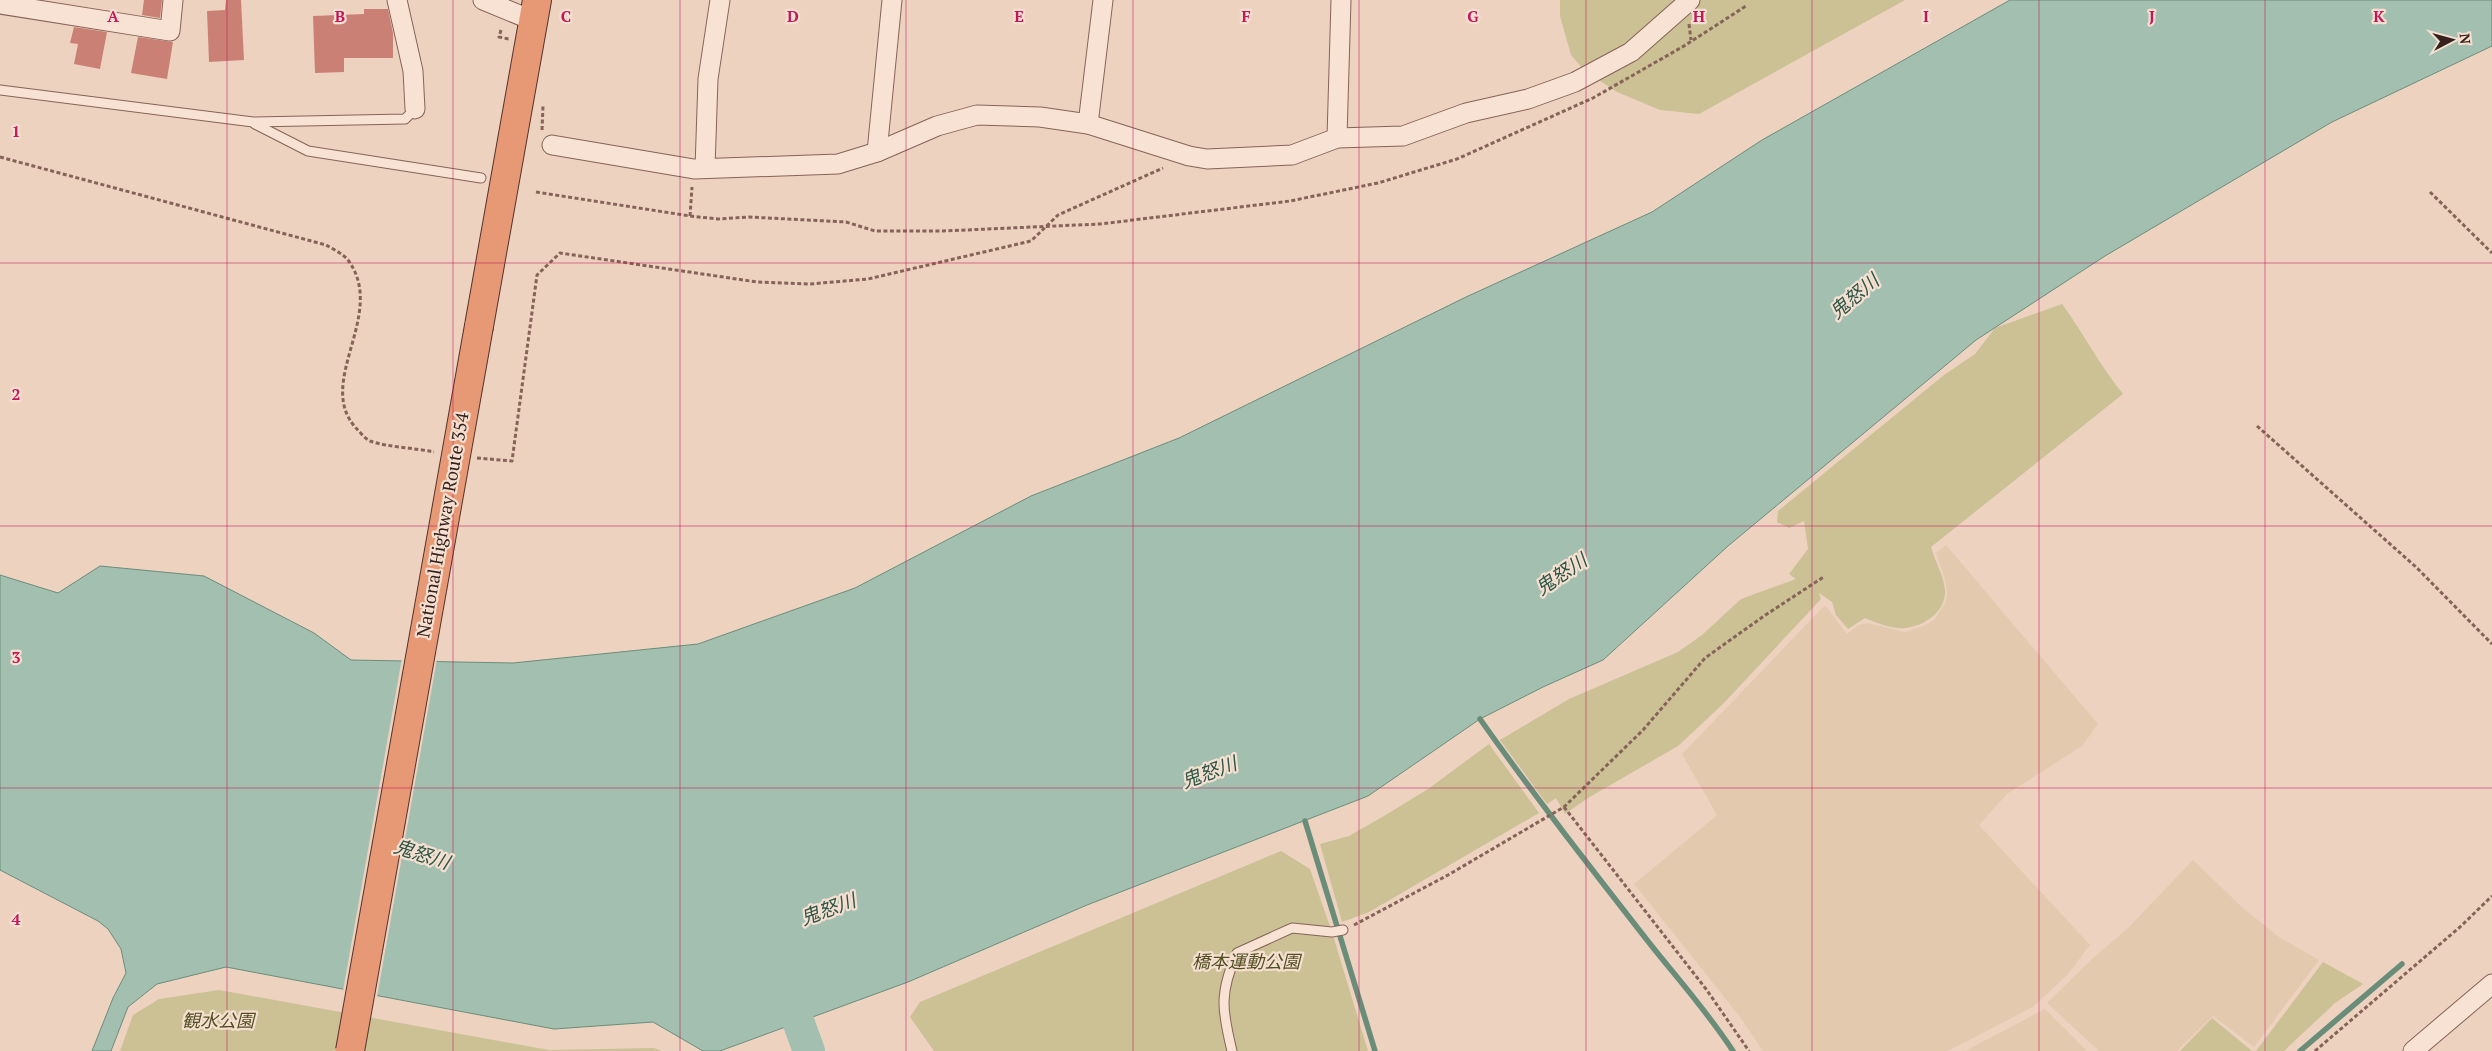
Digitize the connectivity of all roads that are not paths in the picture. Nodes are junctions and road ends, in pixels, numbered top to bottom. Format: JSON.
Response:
{"nodes":[{"id":1,"x":173,"y":0,"type":"edge"},
{"id":2,"x":397,"y":0,"type":"edge"},
{"id":3,"x":483,"y":0,"type":"edge"},
{"id":4,"x":720,"y":0,"type":"edge"},
{"id":5,"x":892,"y":0,"type":"edge"},
{"id":6,"x":1103,"y":0,"type":"edge"},
{"id":7,"x":1340,"y":0,"type":"edge"},
{"id":8,"x":1690,"y":0,"type":"edge"},
{"id":9,"x":0,"y":4,"type":"edge"},
{"id":10,"x":535,"y":11,"type":"edge"},
{"id":11,"x":0,"y":90,"type":"edge"},
{"id":12,"x":415,"y":109,"type":"joint"},
{"id":13,"x":253,"y":122,"type":"junction"},
{"id":14,"x":1088,"y":124,"type":"junction"},
{"id":15,"x":1336,"y":138,"type":"junction"},
{"id":16,"x":552,"y":145,"type":"dead end"},
{"id":17,"x":877,"y":152,"type":"junction"},
{"id":18,"x":700,"y":168,"type":"junction"},
{"id":19,"x":481,"y":178,"type":"dead end"},
{"id":20,"x":1343,"y":930,"type":"road end"},
{"id":21,"x":2492,"y":984,"type":"edge"},
{"id":22,"x":350,"y":1051,"type":"edge"},
{"id":23,"x":1232,"y":1051,"type":"edge"},
{"id":24,"x":2413,"y":1051,"type":"edge"}],
"edges":[{"from":1,"to":9,"type":"street"},
{"from":2,"to":12,"type":"street"},
{"from":3,"to":10,"type":"street"},
{"from":4,"to":18,"type":"street"},
{"from":5,"to":17,"type":"street"},
{"from":6,"to":14,"type":"street"},
{"from":7,"to":15,"type":"street"},
{"from":8,"to":15,"type":"street"},
{"from":10,"to":22,"type":"highway","name":"National Highway Route 354","bridge":true},
{"from":11,"to":13,"type":"lane"},
{"from":12,"to":13,"type":"lane"},
{"from":13,"to":19,"type":"lane"},
{"from":14,"to":15,"type":"street"},
{"from":14,"to":17,"type":"street"},
{"from":16,"to":18,"type":"street"},
{"from":17,"to":18,"type":"street"},
{"from":20,"to":23,"type":"lane"},
{"from":21,"to":24,"type":"street"}]}
